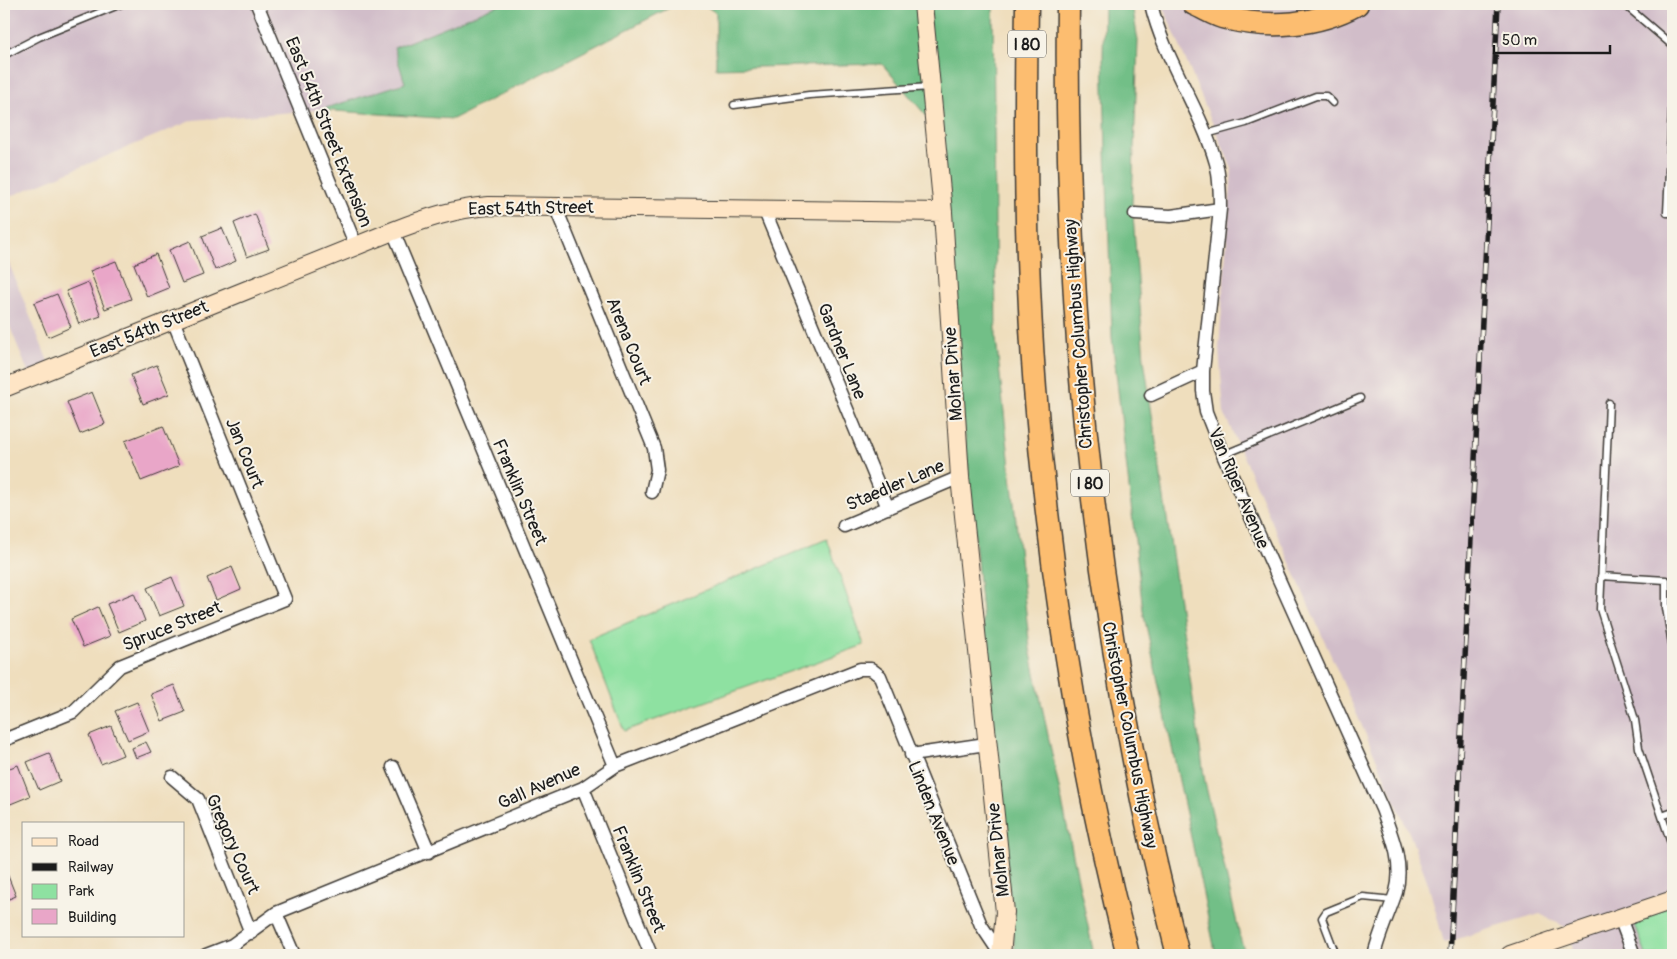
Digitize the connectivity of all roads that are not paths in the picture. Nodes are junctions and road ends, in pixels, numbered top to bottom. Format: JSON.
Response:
{"nodes":[{"id":1,"x":120,"y":4,"type":"edge"},
{"id":2,"x":258,"y":4,"type":"edge"},
{"id":3,"x":923,"y":4,"type":"edge"},
{"id":4,"x":1013,"y":4,"type":"edge"},
{"id":5,"x":1028,"y":4,"type":"edge"},
{"id":6,"x":1068,"y":4,"type":"edge"},
{"id":7,"x":1151,"y":4,"type":"edge"},
{"id":8,"x":1194,"y":4,"type":"edge"},
{"id":9,"x":1356,"y":4,"type":"edge"},
{"id":10,"x":1624,"y":4,"type":"edge"},
{"id":11,"x":1673,"y":46,"type":"edge"},
{"id":12,"x":4,"y":55,"type":"edge"},
{"id":13,"x":1026,"y":85,"type":"junction"},
{"id":14,"x":931,"y":87,"type":"junction"},
{"id":15,"x":1673,"y":89,"type":"edge"},
{"id":16,"x":1332,"y":103,"type":"dead end"},
{"id":17,"x":734,"y":105,"type":"dead end"},
{"id":18,"x":1206,"y":134,"type":"junction"},
{"id":19,"x":555,"y":206,"type":"junction"},
{"id":20,"x":764,"y":208,"type":"junction"},
{"id":21,"x":1220,"y":209,"type":"junction"},
{"id":22,"x":943,"y":212,"type":"junction"},
{"id":23,"x":1673,"y":213,"type":"edge"},
{"id":24,"x":1134,"y":214,"type":"dead end"},
{"id":25,"x":393,"y":231,"type":"junction"},
{"id":26,"x":356,"y":246,"type":"junction"},
{"id":27,"x":173,"y":320,"type":"junction"},
{"id":28,"x":1203,"y":371,"type":"junction"},
{"id":29,"x":4,"y":388,"type":"edge"},
{"id":30,"x":1152,"y":395,"type":"dead end"},
{"id":31,"x":1360,"y":398,"type":"dead end"},
{"id":32,"x":1609,"y":403,"type":"dead end"},
{"id":33,"x":1223,"y":455,"type":"junction"},
{"id":34,"x":960,"y":477,"type":"junction"},
{"id":35,"x":652,"y":492,"type":"dead end"},
{"id":36,"x":888,"y":508,"type":"junction"},
{"id":37,"x":844,"y":526,"type":"dead end"},
{"id":38,"x":1601,"y":576,"type":"junction"},
{"id":39,"x":285,"y":599,"type":"joint"},
{"id":40,"x":1673,"y":650,"type":"edge"},
{"id":41,"x":871,"y":669,"type":"joint"},
{"id":42,"x":4,"y":740,"type":"edge"},
{"id":43,"x":986,"y":744,"type":"junction"},
{"id":44,"x":911,"y":755,"type":"junction"},
{"id":45,"x":615,"y":766,"type":"junction"},
{"id":46,"x":393,"y":767,"type":"dead end"},
{"id":47,"x":172,"y":777,"type":"dead end"},
{"id":48,"x":583,"y":788,"type":"junction"},
{"id":49,"x":1673,"y":812,"type":"edge"},
{"id":50,"x":1662,"y":816,"type":"junction"},
{"id":51,"x":1673,"y":849,"type":"edge"},
{"id":52,"x":429,"y":852,"type":"junction"},
{"id":53,"x":1393,"y":900,"type":"junction"},
{"id":54,"x":1673,"y":900,"type":"edge"},
{"id":55,"x":276,"y":913,"type":"junction"},
{"id":56,"x":1620,"y":918,"type":"junction"},
{"id":57,"x":251,"y":933,"type":"junction"},
{"id":58,"x":1540,"y":950,"type":"edge"},
{"id":59,"x":206,"y":955,"type":"edge"},
{"id":60,"x":294,"y":955,"type":"edge"},
{"id":61,"x":651,"y":955,"type":"edge"},
{"id":62,"x":1001,"y":955,"type":"edge"},
{"id":63,"x":1128,"y":955,"type":"edge"},
{"id":64,"x":1178,"y":955,"type":"edge"},
{"id":65,"x":1336,"y":955,"type":"edge"},
{"id":66,"x":1374,"y":955,"type":"edge"},
{"id":67,"x":1510,"y":955,"type":"edge"},
{"id":68,"x":1634,"y":955,"type":"edge"}],
"edges":[{"from":1,"to":12,"type":"lane"},
{"from":2,"to":26,"type":"street","name":"East 54th Street Extension"},
{"from":3,"to":14,"type":"street","name":"Molnar Drive"},
{"from":4,"to":13,"type":"highway"},
{"from":5,"to":13,"type":"highway","number":"I 80"},
{"from":6,"to":64,"type":"highway","name":"Christopher Columbus Highway","number":"I 80"},
{"from":7,"to":18,"type":"street","name":"Van Riper Avenue"},
{"from":8,"to":9,"type":"highway"},
{"from":10,"to":11,"type":"lane"},
{"from":13,"to":63,"type":"highway","number":"I 80"},
{"from":14,"to":17,"type":"lane"},
{"from":14,"to":22,"type":"street","name":"Molnar Drive"},
{"from":15,"to":23,"type":"lane"},
{"from":16,"to":18,"type":"lane"},
{"from":18,"to":21,"type":"street","name":"Van Riper Avenue"},
{"from":19,"to":20,"type":"street","name":"East 54th Street"},
{"from":19,"to":25,"type":"street","name":"East 54th Street"},
{"from":19,"to":35,"type":"street","name":"Arena Court"},
{"from":20,"to":22,"type":"street","name":"East 54th Street"},
{"from":20,"to":36,"type":"street","name":"Gardner Lane"},
{"from":21,"to":24,"type":"street"},
{"from":21,"to":28,"type":"street","name":"Van Riper Avenue"},
{"from":22,"to":34,"type":"street","name":"Molnar Drive"},
{"from":25,"to":26,"type":"street","name":"East 54th Street"},
{"from":25,"to":45,"type":"street","name":"Franklin Street"},
{"from":26,"to":27,"type":"street","name":"East 54th Street"},
{"from":27,"to":29,"type":"street","name":"East 54th Street"},
{"from":27,"to":39,"type":"street","name":"Jan Court"},
{"from":28,"to":30,"type":"street"},
{"from":28,"to":33,"type":"street","name":"Van Riper Avenue"},
{"from":31,"to":33,"type":"lane"},
{"from":32,"to":38,"type":"lane"},
{"from":33,"to":53,"type":"street","name":"Van Riper Avenue"},
{"from":34,"to":36,"type":"street","name":"Staedler Lane"},
{"from":34,"to":43,"type":"street","name":"Molnar Drive"},
{"from":36,"to":37,"type":"street","name":"Staedler Lane"},
{"from":38,"to":40,"type":"lane"},
{"from":38,"to":50,"type":"lane"},
{"from":39,"to":42,"type":"street","name":"Spruce Street"},
{"from":41,"to":44,"type":"street","name":"Linden Avenue"},
{"from":41,"to":45,"type":"street","name":"Gall Avenue"},
{"from":43,"to":44,"type":"street"},
{"from":43,"to":62,"type":"street","name":"Molnar Drive"},
{"from":44,"to":62,"type":"street","name":"Linden Avenue"},
{"from":45,"to":48,"type":"street","name":"Gall Avenue"},
{"from":46,"to":52,"type":"street"},
{"from":47,"to":57,"type":"street","name":"Gregory Court"},
{"from":48,"to":52,"type":"street","name":"Gall Avenue"},
{"from":48,"to":61,"type":"street","name":"Franklin Street"},
{"from":49,"to":50,"type":"lane"},
{"from":50,"to":51,"type":"lane"},
{"from":52,"to":55,"type":"street","name":"Gall Avenue"},
{"from":53,"to":65,"type":"lane"},
{"from":53,"to":66,"type":"street","name":"Van Riper Avenue"},
{"from":54,"to":56,"type":"street"},
{"from":55,"to":57,"type":"street","name":"Gall Avenue"},
{"from":55,"to":60,"type":"street"},
{"from":56,"to":58,"type":"street"},
{"from":56,"to":68,"type":"street"},
{"from":57,"to":59,"type":"street","name":"Gall Avenue"},
{"from":58,"to":67,"type":"street"}]}
